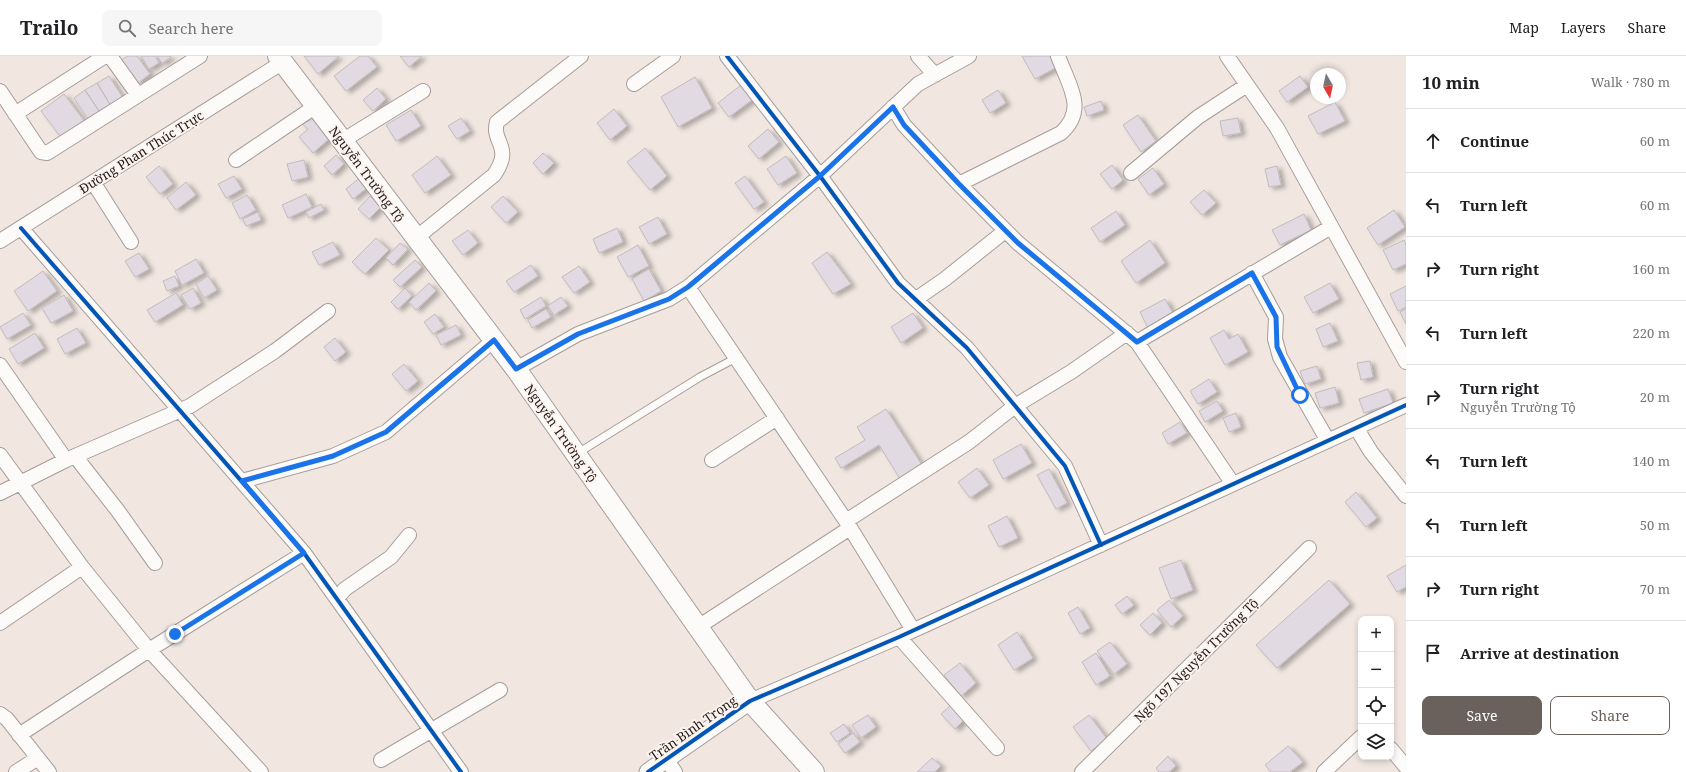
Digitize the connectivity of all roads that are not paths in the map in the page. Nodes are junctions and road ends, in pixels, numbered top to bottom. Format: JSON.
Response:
{"nodes":[{"id":1,"x":105,"y":56,"type":"edge"},
{"id":2,"x":110,"y":56,"type":"edge"},
{"id":3,"x":200,"y":56,"type":"edge"},
{"id":4,"x":582,"y":56,"type":"edge"},
{"id":5,"x":673,"y":56,"type":"edge"},
{"id":6,"x":727,"y":56,"type":"edge"},
{"id":7,"x":918,"y":56,"type":"edge"},
{"id":8,"x":969,"y":56,"type":"edge"},
{"id":9,"x":1058,"y":56,"type":"edge"},
{"id":10,"x":1227,"y":56,"type":"edge"},
{"id":11,"x":280,"y":59,"type":"edge"},
{"id":12,"x":934,"y":75,"type":"junction"},
{"id":13,"x":634,"y":84,"type":"dead end"},
{"id":14,"x":1247,"y":85,"type":"junction"},
{"id":15,"x":0,"y":91,"type":"edge"},
{"id":16,"x":423,"y":91,"type":"dead end"},
{"id":17,"x":138,"y":95,"type":"junction"},
{"id":18,"x":316,"y":106,"type":"junction"},
{"id":19,"x":893,"y":107,"type":"junction"},
{"id":20,"x":15,"y":114,"type":"junction"},
{"id":21,"x":342,"y":141,"type":"junction"},
{"id":22,"x":236,"y":160,"type":"dead end"},
{"id":23,"x":1132,"y":173,"type":"dead end"},
{"id":24,"x":820,"y":176,"type":"junction"},
{"id":25,"x":93,"y":182,"type":"junction"},
{"id":26,"x":959,"y":184,"type":"junction"},
{"id":27,"x":1331,"y":227,"type":"junction"},
{"id":28,"x":21,"y":228,"type":"junction"},
{"id":29,"x":1005,"y":231,"type":"junction"},
{"id":30,"x":416,"y":238,"type":"junction"},
{"id":31,"x":0,"y":240,"type":"edge"},
{"id":32,"x":131,"y":242,"type":"dead end"},
{"id":33,"x":1252,"y":273,"type":"junction"},
{"id":34,"x":688,"y":287,"type":"junction"},
{"id":35,"x":916,"y":299,"type":"junction"},
{"id":36,"x":328,"y":310,"type":"dead end"},
{"id":37,"x":1132,"y":338,"type":"junction"},
{"id":38,"x":494,"y":340,"type":"junction"},
{"id":39,"x":736,"y":358,"type":"junction"},
{"id":40,"x":1406,"y":362,"type":"edge"},
{"id":41,"x":0,"y":365,"type":"edge"},
{"id":42,"x":516,"y":369,"type":"junction"},
{"id":43,"x":1406,"y":405,"type":"edge"},
{"id":44,"x":1015,"y":406,"type":"junction"},
{"id":45,"x":180,"y":411,"type":"junction"},
{"id":46,"x":777,"y":418,"type":"junction"},
{"id":47,"x":1357,"y":428,"type":"junction"},
{"id":48,"x":1328,"y":441,"type":"junction"},
{"id":49,"x":576,"y":454,"type":"junction"},
{"id":50,"x":0,"y":455,"type":"edge"},
{"id":51,"x":71,"y":458,"type":"junction"},
{"id":52,"x":712,"y":460,"type":"dead end"},
{"id":53,"x":242,"y":481,"type":"junction"},
{"id":54,"x":21,"y":483,"type":"junction"},
{"id":55,"x":1233,"y":484,"type":"junction"},
{"id":56,"x":0,"y":493,"type":"edge"},
{"id":57,"x":1406,"y":496,"type":"edge"},
{"id":58,"x":848,"y":525,"type":"junction"},
{"id":59,"x":409,"y":535,"type":"dead end"},
{"id":60,"x":1101,"y":545,"type":"junction"},
{"id":61,"x":1309,"y":548,"type":"dead end"},
{"id":62,"x":304,"y":553,"type":"junction"},
{"id":63,"x":155,"y":563,"type":"dead end"},
{"id":64,"x":82,"y":567,"type":"junction"},
{"id":65,"x":337,"y":598,"type":"junction"},
{"id":66,"x":0,"y":623,"type":"edge"},
{"id":67,"x":698,"y":627,"type":"junction"},
{"id":68,"x":913,"y":630,"type":"junction"},
{"id":69,"x":899,"y":637,"type":"junction"},
{"id":70,"x":149,"y":650,"type":"junction"},
{"id":71,"x":500,"y":690,"type":"dead end"},
{"id":72,"x":750,"y":701,"type":"junction"},
{"id":73,"x":0,"y":714,"type":"edge"},
{"id":74,"x":431,"y":730,"type":"junction"},
{"id":75,"x":19,"y":735,"type":"junction"},
{"id":76,"x":1358,"y":740,"type":"edge"},
{"id":77,"x":997,"y":748,"type":"dead end"},
{"id":78,"x":1394,"y":753,"type":"edge"},
{"id":79,"x":38,"y":758,"type":"junction"},
{"id":80,"x":382,"y":760,"type":"dead end"},
{"id":81,"x":670,"y":766,"type":"edge"},
{"id":82,"x":1406,"y":767,"type":"edge"},
{"id":83,"x":16,"y":772,"type":"edge"},
{"id":84,"x":49,"y":772,"type":"edge"},
{"id":85,"x":261,"y":772,"type":"edge"},
{"id":86,"x":461,"y":772,"type":"edge"},
{"id":87,"x":648,"y":772,"type":"edge"},
{"id":88,"x":814,"y":772,"type":"edge"},
{"id":89,"x":1082,"y":772,"type":"edge"},
{"id":90,"x":1324,"y":772,"type":"edge"}],
"edges":[{"from":1,"to":20,"type":"street"},
{"from":2,"to":17,"type":"street"},
{"from":3,"to":17,"type":"street"},
{"from":4,"to":30,"type":"street"},
{"from":5,"to":13,"type":"street"},
{"from":6,"to":24,"type":"street"},
{"from":7,"to":12,"type":"street"},
{"from":8,"to":12,"type":"street"},
{"from":9,"to":26,"type":"street"},
{"from":10,"to":14,"type":"street"},
{"from":11,"to":18,"type":"main road","name":"Nguyễn Trường Tộ"},
{"from":11,"to":25,"type":"street","name":"Đường Phan Thúc Trực"},
{"from":12,"to":19,"type":"street"},
{"from":14,"to":23,"type":"street"},
{"from":14,"to":27,"type":"street"},
{"from":15,"to":20,"type":"street"},
{"from":16,"to":21,"type":"street"},
{"from":17,"to":20,"type":"street"},
{"from":18,"to":21,"type":"main road","name":"Nguyễn Trường Tộ"},
{"from":18,"to":22,"type":"street"},
{"from":19,"to":24,"type":"street"},
{"from":19,"to":26,"type":"street"},
{"from":21,"to":30,"type":"main road","name":"Nguyễn Trường Tộ"},
{"from":24,"to":34,"type":"street"},
{"from":24,"to":35,"type":"street"},
{"from":25,"to":28,"type":"street","name":"Đường Phan Thúc Trực"},
{"from":25,"to":32,"type":"street"},
{"from":26,"to":29,"type":"street"},
{"from":27,"to":33,"type":"street"},
{"from":27,"to":40,"type":"street"},
{"from":28,"to":31,"type":"street","name":"Đường Phan Thúc Trực"},
{"from":28,"to":45,"type":"street"},
{"from":29,"to":35,"type":"street"},
{"from":29,"to":37,"type":"street"},
{"from":30,"to":38,"type":"main road","name":"Nguyễn Trường Tộ"},
{"from":33,"to":37,"type":"street"},
{"from":33,"to":48,"type":"street"},
{"from":34,"to":39,"type":"street"},
{"from":34,"to":42,"type":"street"},
{"from":35,"to":44,"type":"street"},
{"from":36,"to":45,"type":"street"},
{"from":37,"to":44,"type":"street"},
{"from":37,"to":55,"type":"street"},
{"from":38,"to":42,"type":"main road","name":"Nguyễn Trường Tộ"},
{"from":38,"to":53,"type":"street"},
{"from":39,"to":46,"type":"street"},
{"from":39,"to":49,"type":"lane"},
{"from":41,"to":51,"type":"street"},
{"from":42,"to":49,"type":"main road","name":"Nguyễn Trường Tộ"},
{"from":43,"to":47,"type":"street"},
{"from":44,"to":58,"type":"street"},
{"from":44,"to":60,"type":"street"},
{"from":45,"to":51,"type":"street"},
{"from":45,"to":53,"type":"street"},
{"from":46,"to":52,"type":"street"},
{"from":46,"to":58,"type":"street"},
{"from":47,"to":48,"type":"street"},
{"from":47,"to":57,"type":"street"},
{"from":48,"to":55,"type":"street"},
{"from":49,"to":67,"type":"main road","name":"Nguyễn Trường Tộ"},
{"from":50,"to":54,"type":"street"},
{"from":51,"to":54,"type":"street"},
{"from":51,"to":63,"type":"street"},
{"from":53,"to":62,"type":"street"},
{"from":54,"to":56,"type":"street"},
{"from":54,"to":64,"type":"street"},
{"from":55,"to":60,"type":"street"},
{"from":58,"to":67,"type":"street"},
{"from":58,"to":68,"type":"street"},
{"from":59,"to":65,"type":"street"},
{"from":60,"to":68,"type":"street"},
{"from":61,"to":89,"type":"street","name":"Ngõ 197 Nguyễn Trường Tộ"},
{"from":62,"to":65,"type":"street"},
{"from":62,"to":70,"type":"street"},
{"from":64,"to":66,"type":"street"},
{"from":64,"to":70,"type":"street"},
{"from":65,"to":74,"type":"street"},
{"from":67,"to":72,"type":"main road","name":"Nguyễn Trường Tộ"},
{"from":68,"to":69,"type":"street"},
{"from":69,"to":72,"type":"street"},
{"from":69,"to":77,"type":"street"},
{"from":70,"to":75,"type":"street"},
{"from":70,"to":85,"type":"street"},
{"from":71,"to":74,"type":"street"},
{"from":72,"to":81,"type":"street","name":"Trần Bình Trọng"},
{"from":72,"to":88,"type":"main road","name":"Nguyễn Trường Tộ"},
{"from":73,"to":75,"type":"street"},
{"from":74,"to":80,"type":"street"},
{"from":74,"to":86,"type":"street"},
{"from":75,"to":79,"type":"street"},
{"from":76,"to":90,"type":"street"},
{"from":78,"to":82,"type":"street"},
{"from":79,"to":83,"type":"street"},
{"from":79,"to":84,"type":"street"},
{"from":81,"to":87,"type":"street","name":"Trần Bình Trọng"}]}
